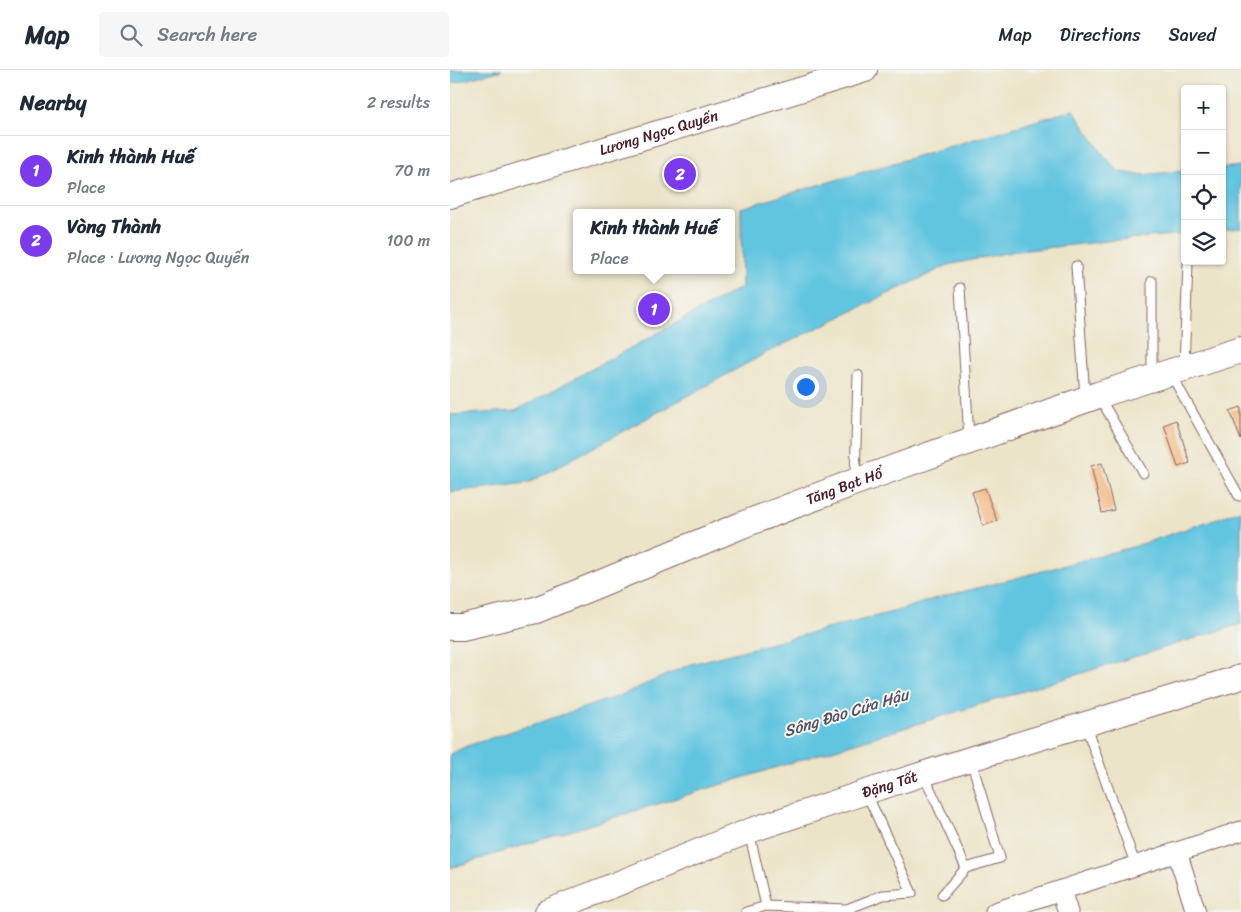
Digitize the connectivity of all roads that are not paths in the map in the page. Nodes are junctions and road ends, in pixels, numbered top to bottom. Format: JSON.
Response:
{"nodes":[{"id":1,"x":865,"y":70,"type":"edge"},
{"id":2,"x":450,"y":196,"type":"edge"},
{"id":3,"x":1188,"y":265,"type":"edge"},
{"id":4,"x":1076,"y":266,"type":"dead end"},
{"id":5,"x":1152,"y":281,"type":"dead end"},
{"id":6,"x":960,"y":288,"type":"dead end"},
{"id":7,"x":1241,"y":350,"type":"edge"},
{"id":8,"x":1169,"y":373,"type":"junction"},
{"id":9,"x":858,"y":375,"type":"dead end"},
{"id":10,"x":1092,"y":397,"type":"junction"},
{"id":11,"x":969,"y":441,"type":"junction"},
{"id":12,"x":1143,"y":473,"type":"dead end"},
{"id":13,"x":855,"y":482,"type":"junction"},
{"id":14,"x":1239,"y":496,"type":"dead end"},
{"id":15,"x":450,"y":627,"type":"edge"},
{"id":16,"x":1241,"y":676,"type":"edge"},
{"id":17,"x":1085,"y":724,"type":"junction"},
{"id":18,"x":970,"y":759,"type":"junction"},
{"id":19,"x":924,"y":774,"type":"junction"},
{"id":20,"x":866,"y":792,"type":"junction"},
{"id":21,"x":749,"y":831,"type":"junction"},
{"id":22,"x":1241,"y":832,"type":"edge"},
{"id":23,"x":1177,"y":852,"type":"junction"},
{"id":24,"x":1136,"y":866,"type":"junction"},
{"id":25,"x":966,"y":868,"type":"junction"},
{"id":26,"x":1060,"y":891,"type":"junction"},
{"id":27,"x":942,"y":895,"type":"dead end"},
{"id":28,"x":766,"y":906,"type":"junction"},
{"id":29,"x":547,"y":912,"type":"edge"},
{"id":30,"x":746,"y":912,"type":"edge"},
{"id":31,"x":996,"y":912,"type":"edge"},
{"id":32,"x":1068,"y":912,"type":"edge"},
{"id":33,"x":1196,"y":912,"type":"edge"}],
"edges":[{"from":1,"to":2,"type":"street","name":"Lương Ngọc Quyến"},
{"from":3,"to":8,"type":"lane"},
{"from":4,"to":10,"type":"lane"},
{"from":5,"to":8,"type":"lane"},
{"from":6,"to":11,"type":"lane"},
{"from":7,"to":8,"type":"main road","name":"Tăng Bạt Hổ"},
{"from":8,"to":10,"type":"main road","name":"Tăng Bạt Hổ"},
{"from":8,"to":14,"type":"lane"},
{"from":9,"to":13,"type":"lane"},
{"from":10,"to":11,"type":"main road","name":"Tăng Bạt Hổ"},
{"from":10,"to":12,"type":"lane"},
{"from":11,"to":13,"type":"main road","name":"Tăng Bạt Hổ"},
{"from":13,"to":15,"type":"main road","name":"Tăng Bạt Hổ"},
{"from":16,"to":17,"type":"street","name":"Đặng Tất"},
{"from":17,"to":18,"type":"street","name":"Đặng Tất"},
{"from":17,"to":24,"type":"lane"},
{"from":18,"to":19,"type":"street","name":"Đặng Tất"},
{"from":18,"to":25,"type":"lane"},
{"from":19,"to":20,"type":"street","name":"Đặng Tất"},
{"from":19,"to":25,"type":"lane"},
{"from":20,"to":21,"type":"street","name":"Đặng Tất"},
{"from":20,"to":28,"type":"lane"},
{"from":21,"to":28,"type":"lane"},
{"from":21,"to":29,"type":"street","name":"Đặng Tất"},
{"from":22,"to":23,"type":"street"},
{"from":23,"to":24,"type":"street"},
{"from":23,"to":33,"type":"street"},
{"from":24,"to":26,"type":"street"},
{"from":25,"to":27,"type":"lane"},
{"from":26,"to":31,"type":"street"},
{"from":26,"to":32,"type":"street"},
{"from":28,"to":30,"type":"lane"}]}
